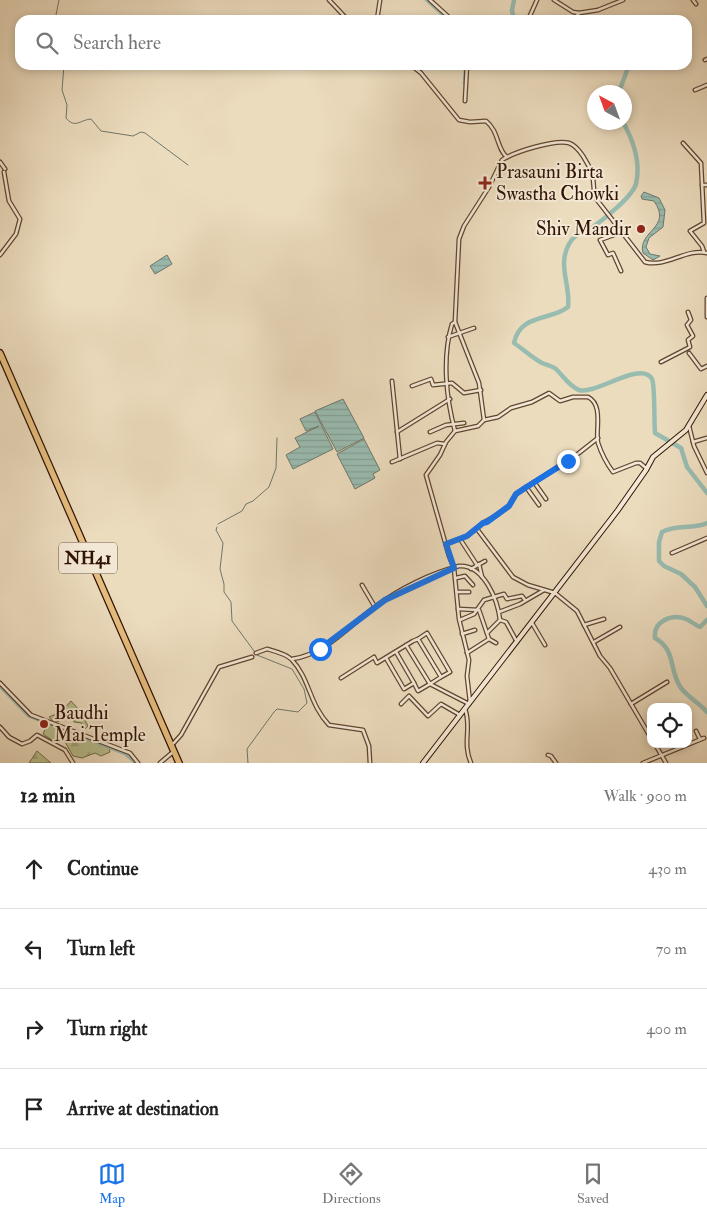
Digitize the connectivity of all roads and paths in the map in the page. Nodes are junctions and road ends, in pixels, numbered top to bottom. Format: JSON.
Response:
{"nodes":[{"id":1,"x":329,"y":0,"type":"edge"},
{"id":2,"x":380,"y":0,"type":"edge"},
{"id":3,"x":430,"y":0,"type":"edge"},
{"id":4,"x":537,"y":0,"type":"edge"},
{"id":5,"x":554,"y":0,"type":"edge"},
{"id":6,"x":623,"y":0,"type":"edge"},
{"id":7,"x":693,"y":0,"type":"edge"},
{"id":8,"x":696,"y":4,"type":"dead end"},
{"id":9,"x":579,"y":13,"type":"joint"},
{"id":10,"x":343,"y":15,"type":"edge"},
{"id":11,"x":378,"y":15,"type":"edge"},
{"id":12,"x":446,"y":15,"type":"edge"},
{"id":13,"x":530,"y":15,"type":"edge"},
{"id":14,"x":415,"y":70,"type":"edge"},
{"id":15,"x":466,"y":70,"type":"edge"},
{"id":16,"x":707,"y":85,"type":"edge"},
{"id":17,"x":695,"y":90,"type":"dead end"},
{"id":18,"x":465,"y":101,"type":"dead end"},
{"id":19,"x":683,"y":143,"type":"dead end"},
{"id":20,"x":507,"y":157,"type":"junction"},
{"id":21,"x":0,"y":162,"type":"edge"},
{"id":22,"x":702,"y":185,"type":"junction"},
{"id":23,"x":707,"y":185,"type":"edge"},
{"id":24,"x":622,"y":232,"type":"junction"},
{"id":25,"x":706,"y":252,"type":"edge"},
{"id":26,"x":0,"y":255,"type":"edge"},
{"id":27,"x":622,"y":271,"type":"dead end"},
{"id":28,"x":707,"y":298,"type":"edge"},
{"id":29,"x":688,"y":312,"type":"dead end"},
{"id":30,"x":707,"y":312,"type":"edge"},
{"id":31,"x":707,"y":316,"type":"edge"},
{"id":32,"x":455,"y":322,"type":"junction"},
{"id":33,"x":474,"y":328,"type":"dead end"},
{"id":34,"x":460,"y":334,"type":"junction"},
{"id":35,"x":448,"y":338,"type":"junction"},
{"id":36,"x":0,"y":353,"type":"edge"},
{"id":37,"x":689,"y":353,"type":"dead end"},
{"id":38,"x":661,"y":362,"type":"dead end"},
{"id":39,"x":707,"y":366,"type":"edge"},
{"id":40,"x":392,"y":381,"type":"dead end"},
{"id":41,"x":448,"y":383,"type":"junction"},
{"id":42,"x":412,"y":386,"type":"dead end"},
{"id":43,"x":481,"y":390,"type":"junction"},
{"id":44,"x":707,"y":394,"type":"edge"},
{"id":45,"x":450,"y":399,"type":"junction"},
{"id":46,"x":484,"y":420,"type":"junction"},
{"id":47,"x":464,"y":422,"type":"dead end"},
{"id":48,"x":454,"y":424,"type":"junction"},
{"id":49,"x":689,"y":426,"type":"junction"},
{"id":50,"x":455,"y":431,"type":"junction"},
{"id":51,"x":397,"y":432,"type":"junction"},
{"id":52,"x":430,"y":432,"type":"dead end"},
{"id":53,"x":598,"y":438,"type":"junction"},
{"id":54,"x":707,"y":438,"type":"edge"},
{"id":55,"x":693,"y":442,"type":"junction"},
{"id":56,"x":445,"y":444,"type":"junction"},
{"id":57,"x":400,"y":459,"type":"junction"},
{"id":58,"x":392,"y":462,"type":"dead end"},
{"id":59,"x":706,"y":466,"type":"edge"},
{"id":60,"x":647,"y":469,"type":"junction"},
{"id":61,"x":707,"y":473,"type":"edge"},
{"id":62,"x":534,"y":482,"type":"junction"},
{"id":63,"x":526,"y":487,"type":"junction"},
{"id":64,"x":546,"y":499,"type":"dead end"},
{"id":65,"x":539,"y":505,"type":"dead end"},
{"id":66,"x":477,"y":529,"type":"junction"},
{"id":67,"x":707,"y":538,"type":"edge"},
{"id":68,"x":460,"y":539,"type":"junction"},
{"id":69,"x":446,"y":544,"type":"junction"},
{"id":70,"x":672,"y":552,"type":"dead end"},
{"id":71,"x":485,"y":561,"type":"dead end"},
{"id":72,"x":478,"y":564,"type":"junction"},
{"id":73,"x":454,"y":568,"type":"junction"},
{"id":74,"x":471,"y":569,"type":"junction"},
{"id":75,"x":482,"y":577,"type":"junction"},
{"id":76,"x":456,"y":578,"type":"junction"},
{"id":77,"x":362,"y":585,"type":"dead end"},
{"id":78,"x":473,"y":585,"type":"dead end"},
{"id":79,"x":544,"y":590,"type":"junction"},
{"id":80,"x":458,"y":592,"type":"junction"},
{"id":81,"x":469,"y":592,"type":"dead end"},
{"id":82,"x":555,"y":593,"type":"junction"},
{"id":83,"x":496,"y":598,"type":"junction"},
{"id":84,"x":525,"y":600,"type":"junction"},
{"id":85,"x":375,"y":607,"type":"junction"},
{"id":86,"x":458,"y":608,"type":"junction"},
{"id":87,"x":476,"y":608,"type":"junction"},
{"id":88,"x":499,"y":612,"type":"junction"},
{"id":89,"x":604,"y":618,"type":"dead end"},
{"id":90,"x":460,"y":620,"type":"junction"},
{"id":91,"x":500,"y":620,"type":"junction"},
{"id":92,"x":532,"y":623,"type":"junction"},
{"id":93,"x":584,"y":625,"type":"junction"},
{"id":94,"x":620,"y":627,"type":"dead end"},
{"id":95,"x":475,"y":630,"type":"dead end"},
{"id":96,"x":486,"y":632,"type":"junction"},
{"id":97,"x":462,"y":634,"type":"junction"},
{"id":98,"x":418,"y":638,"type":"junction"},
{"id":99,"x":489,"y":640,"type":"junction"},
{"id":100,"x":517,"y":642,"type":"junction"},
{"id":101,"x":594,"y":642,"type":"junction"},
{"id":102,"x":496,"y":643,"type":"dead end"},
{"id":103,"x":545,"y":645,"type":"dead end"},
{"id":104,"x":406,"y":646,"type":"junction"},
{"id":105,"x":396,"y":652,"type":"junction"},
{"id":106,"x":256,"y":653,"type":"dead end"},
{"id":107,"x":467,"y":653,"type":"junction"},
{"id":108,"x":252,"y":657,"type":"dead end"},
{"id":109,"x":386,"y":658,"type":"junction"},
{"id":110,"x":292,"y":660,"type":"junction"},
{"id":111,"x":441,"y":677,"type":"junction"},
{"id":112,"x":341,"y":678,"type":"dead end"},
{"id":113,"x":667,"y":682,"type":"dead end"},
{"id":114,"x":0,"y":683,"type":"edge"},
{"id":115,"x":414,"y":683,"type":"junction"},
{"id":116,"x":430,"y":684,"type":"junction"},
{"id":117,"x":470,"y":703,"type":"junction"},
{"id":118,"x":401,"y":704,"type":"dead end"},
{"id":119,"x":631,"y":704,"type":"junction"},
{"id":120,"x":465,"y":708,"type":"junction"},
{"id":121,"x":460,"y":715,"type":"junction"},
{"id":122,"x":0,"y":727,"type":"edge"},
{"id":123,"x":696,"y":730,"type":"dead end"},
{"id":124,"x":647,"y":731,"type":"edge"},
{"id":125,"x":692,"y":742,"type":"edge"},
{"id":126,"x":174,"y":748,"type":"junction"},
{"id":127,"x":658,"y":748,"type":"edge"},
{"id":128,"x":675,"y":748,"type":"edge"},
{"id":129,"x":548,"y":755,"type":"dead end"},
{"id":130,"x":662,"y":755,"type":"junction"},
{"id":131,"x":369,"y":762,"type":"edge"},
{"id":132,"x":73,"y":763,"type":"edge"},
{"id":133,"x":138,"y":763,"type":"edge"},
{"id":134,"x":160,"y":763,"type":"edge"},
{"id":135,"x":178,"y":763,"type":"edge"},
{"id":136,"x":423,"y":763,"type":"edge"},
{"id":137,"x":471,"y":763,"type":"edge"},
{"id":138,"x":556,"y":763,"type":"edge"},
{"id":139,"x":643,"y":763,"type":"edge"},
{"id":140,"x":666,"y":763,"type":"edge"}],
"edges":[{"from":1,"to":10,"type":"street"},
{"from":2,"to":11,"type":"street"},
{"from":3,"to":12,"type":"street"},
{"from":4,"to":13,"type":"street"},
{"from":5,"to":9,"type":"street"},
{"from":6,"to":9,"type":"street"},
{"from":7,"to":8,"type":"street"},
{"from":14,"to":20,"type":"street"},
{"from":15,"to":18,"type":"street"},
{"from":16,"to":17,"type":"street"},
{"from":19,"to":22,"type":"street"},
{"from":20,"to":24,"type":"street"},
{"from":20,"to":32,"type":"street"},
{"from":21,"to":26,"type":"street"},
{"from":22,"to":23,"type":"street"},
{"from":22,"to":25,"type":"street"},
{"from":24,"to":25,"type":"street"},
{"from":24,"to":27,"type":"street"},
{"from":28,"to":30,"type":"street"},
{"from":29,"to":38,"type":"street"},
{"from":30,"to":31,"type":"street"},
{"from":32,"to":34,"type":"street"},
{"from":32,"to":35,"type":"street"},
{"from":33,"to":34,"type":"street"},
{"from":34,"to":35,"type":"street"},
{"from":34,"to":43,"type":"street"},
{"from":35,"to":41,"type":"street"},
{"from":36,"to":126,"type":"highway","number":"NH41"},
{"from":37,"to":39,"type":"street"},
{"from":40,"to":51,"type":"street"},
{"from":41,"to":42,"type":"street"},
{"from":41,"to":43,"type":"street"},
{"from":41,"to":45,"type":"street"},
{"from":43,"to":46,"type":"street"},
{"from":44,"to":49,"type":"main road"},
{"from":45,"to":48,"type":"street"},
{"from":45,"to":51,"type":"street"},
{"from":46,"to":50,"type":"street"},
{"from":46,"to":53,"type":"street"},
{"from":47,"to":48,"type":"street"},
{"from":48,"to":50,"type":"street"},
{"from":48,"to":52,"type":"street"},
{"from":49,"to":55,"type":"street"},
{"from":49,"to":60,"type":"main road"},
{"from":50,"to":56,"type":"street"},
{"from":51,"to":57,"type":"street"},
{"from":53,"to":60,"type":"street"},
{"from":53,"to":62,"type":"street"},
{"from":54,"to":55,"type":"street"},
{"from":55,"to":59,"type":"street"},
{"from":56,"to":57,"type":"street"},
{"from":56,"to":69,"type":"street"},
{"from":57,"to":58,"type":"street"},
{"from":59,"to":61,"type":"street"},
{"from":60,"to":82,"type":"main road"},
{"from":62,"to":63,"type":"street"},
{"from":62,"to":64,"type":"street"},
{"from":63,"to":65,"type":"street"},
{"from":63,"to":66,"type":"street"},
{"from":66,"to":68,"type":"street"},
{"from":66,"to":79,"type":"street"},
{"from":67,"to":70,"type":"street"},
{"from":68,"to":69,"type":"street"},
{"from":68,"to":72,"type":"street"},
{"from":69,"to":73,"type":"street"},
{"from":71,"to":72,"type":"street"},
{"from":72,"to":74,"type":"street"},
{"from":72,"to":75,"type":"street"},
{"from":73,"to":74,"type":"street"},
{"from":73,"to":76,"type":"street"},
{"from":73,"to":85,"type":"street"},
{"from":74,"to":75,"type":"street"},
{"from":75,"to":83,"type":"street"},
{"from":76,"to":78,"type":"street"},
{"from":76,"to":80,"type":"street"},
{"from":77,"to":85,"type":"street"},
{"from":79,"to":82,"type":"street"},
{"from":79,"to":84,"type":"street"},
{"from":80,"to":81,"type":"street"},
{"from":80,"to":86,"type":"street"},
{"from":82,"to":92,"type":"main road"},
{"from":82,"to":93,"type":"street"},
{"from":83,"to":84,"type":"street"},
{"from":83,"to":87,"type":"street"},
{"from":83,"to":88,"type":"street"},
{"from":84,"to":88,"type":"street"},
{"from":85,"to":110,"type":"street"},
{"from":86,"to":87,"type":"street"},
{"from":86,"to":90,"type":"street"},
{"from":87,"to":90,"type":"street"},
{"from":87,"to":96,"type":"street"},
{"from":88,"to":91,"type":"street"},
{"from":89,"to":93,"type":"street"},
{"from":90,"to":97,"type":"street"},
{"from":91,"to":96,"type":"street"},
{"from":91,"to":100,"type":"street"},
{"from":92,"to":100,"type":"main road"},
{"from":92,"to":103,"type":"street"},
{"from":93,"to":101,"type":"street"},
{"from":94,"to":101,"type":"street"},
{"from":95,"to":97,"type":"street"},
{"from":96,"to":99,"type":"street"},
{"from":97,"to":107,"type":"street"},
{"from":98,"to":104,"type":"street"},
{"from":98,"to":111,"type":"street"},
{"from":98,"to":111,"type":"street"},
{"from":99,"to":102,"type":"street"},
{"from":99,"to":107,"type":"street"},
{"from":100,"to":117,"type":"main road"},
{"from":101,"to":119,"type":"street"},
{"from":104,"to":105,"type":"street"},
{"from":104,"to":116,"type":"street"},
{"from":105,"to":109,"type":"street"},
{"from":105,"to":115,"type":"street"},
{"from":106,"to":110,"type":"street"},
{"from":107,"to":117,"type":"street"},
{"from":108,"to":126,"type":"street"},
{"from":109,"to":112,"type":"street"},
{"from":109,"to":115,"type":"street"},
{"from":110,"to":131,"type":"street"},
{"from":111,"to":116,"type":"street"},
{"from":113,"to":119,"type":"street"},
{"from":114,"to":133,"type":"street"},
{"from":115,"to":116,"type":"street"},
{"from":116,"to":117,"type":"street"},
{"from":117,"to":120,"type":"main road"},
{"from":118,"to":121,"type":"street"},
{"from":119,"to":124,"type":"street"},
{"from":120,"to":121,"type":"main road"},
{"from":120,"to":137,"type":"street"},
{"from":121,"to":136,"type":"main road"},
{"from":122,"to":132,"type":"street"},
{"from":123,"to":125,"type":"street"},
{"from":126,"to":134,"type":"street"},
{"from":126,"to":135,"type":"highway","number":"NH41"},
{"from":127,"to":130,"type":"street"},
{"from":128,"to":130,"type":"street"},
{"from":129,"to":138,"type":"street"},
{"from":130,"to":139,"type":"street"},
{"from":130,"to":140,"type":"street"}]}
